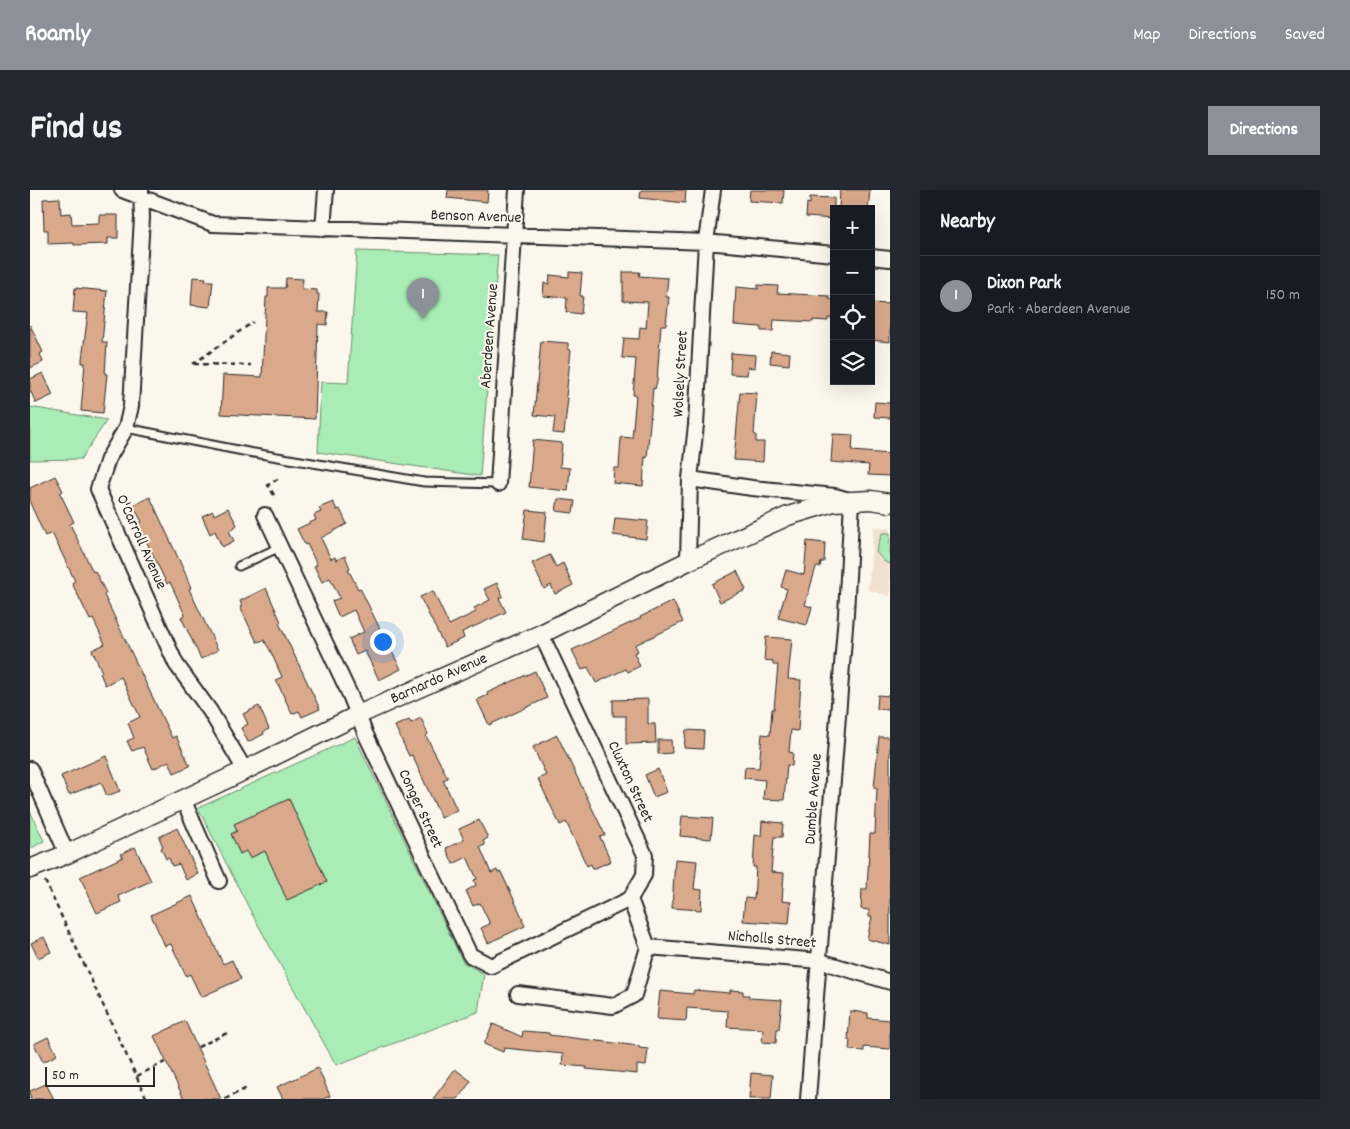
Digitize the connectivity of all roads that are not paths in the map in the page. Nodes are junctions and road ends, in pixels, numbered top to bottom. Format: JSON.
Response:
{"nodes":[{"id":1,"x":122,"y":190,"type":"edge"},
{"id":2,"x":326,"y":190,"type":"edge"},
{"id":3,"x":517,"y":190,"type":"edge"},
{"id":4,"x":713,"y":190,"type":"edge"},
{"id":5,"x":141,"y":193,"type":"edge"},
{"id":6,"x":323,"y":229,"type":"junction"},
{"id":7,"x":514,"y":236,"type":"junction"},
{"id":8,"x":706,"y":242,"type":"junction"},
{"id":9,"x":830,"y":254,"type":"edge"},
{"id":10,"x":875,"y":257,"type":"edge"},
{"id":11,"x":890,"y":259,"type":"edge"},
{"id":12,"x":126,"y":428,"type":"junction"},
{"id":13,"x":690,"y":479,"type":"junction"},
{"id":14,"x":498,"y":484,"type":"joint"},
{"id":15,"x":852,"y":501,"type":"junction"},
{"id":16,"x":890,"y":503,"type":"edge"},
{"id":17,"x":265,"y":515,"type":"dead end"},
{"id":18,"x":280,"y":547,"type":"junction"},
{"id":19,"x":688,"y":561,"type":"junction"},
{"id":20,"x":238,"y":566,"type":"dead end"},
{"id":21,"x":541,"y":634,"type":"junction"},
{"id":22,"x":358,"y":715,"type":"junction"},
{"id":23,"x":30,"y":769,"type":"edge"},
{"id":24,"x":245,"y":770,"type":"junction"},
{"id":25,"x":183,"y":799,"type":"junction"},
{"id":26,"x":67,"y":854,"type":"junction"},
{"id":27,"x":34,"y":867,"type":"edge"},
{"id":28,"x":219,"y":881,"type":"dead end"},
{"id":29,"x":630,"y":899,"type":"junction"},
{"id":30,"x":648,"y":947,"type":"junction"},
{"id":31,"x":820,"y":961,"type":"junction"},
{"id":32,"x":890,"y":982,"type":"edge"},
{"id":33,"x":518,"y":994,"type":"dead end"},
{"id":34,"x":808,"y":1099,"type":"edge"}],
"edges":[{"from":1,"to":5,"type":"street","name":"Benson Avenue"},
{"from":2,"to":6,"type":"street"},
{"from":3,"to":7,"type":"street","name":"Aberdeen Avenue"},
{"from":4,"to":8,"type":"street","name":"Wolsely Street"},
{"from":5,"to":6,"type":"street","name":"Benson Avenue"},
{"from":5,"to":12,"type":"street","name":"O'Carroll Avenue"},
{"from":6,"to":7,"type":"street","name":"Benson Avenue"},
{"from":7,"to":8,"type":"street","name":"Benson Avenue"},
{"from":7,"to":14,"type":"street","name":"Aberdeen Avenue"},
{"from":8,"to":9,"type":"street","name":"Benson Avenue"},
{"from":8,"to":13,"type":"street","name":"Wolsely Street"},
{"from":10,"to":11,"type":"street"},
{"from":12,"to":14,"type":"lane"},
{"from":12,"to":24,"type":"street","name":"O'Carroll Avenue"},
{"from":13,"to":15,"type":"street","name":"Barnardo Avenue"},
{"from":13,"to":19,"type":"street","name":"Wolsely Street"},
{"from":15,"to":16,"type":"street","name":"Barnardo Avenue"},
{"from":15,"to":19,"type":"street","name":"Barnardo Avenue"},
{"from":15,"to":31,"type":"street","name":"Dumble Avenue"},
{"from":17,"to":18,"type":"street","name":"Conger Street"},
{"from":18,"to":20,"type":"lane"},
{"from":18,"to":22,"type":"street","name":"Conger Street"},
{"from":19,"to":21,"type":"street","name":"Barnardo Avenue"},
{"from":21,"to":22,"type":"street","name":"Barnardo Avenue"},
{"from":21,"to":29,"type":"street","name":"Cluxton Street"},
{"from":22,"to":24,"type":"street","name":"Barnardo Avenue"},
{"from":22,"to":29,"type":"street","name":"Conger Street"},
{"from":23,"to":26,"type":"street"},
{"from":24,"to":25,"type":"street","name":"Barnardo Avenue"},
{"from":25,"to":26,"type":"street","name":"Barnardo Avenue"},
{"from":25,"to":28,"type":"street"},
{"from":26,"to":27,"type":"street","name":"Barnardo Avenue"},
{"from":29,"to":30,"type":"street"},
{"from":30,"to":31,"type":"street","name":"Nicholls Street"},
{"from":30,"to":33,"type":"street"},
{"from":31,"to":32,"type":"street","name":"Nicholls Street"},
{"from":31,"to":34,"type":"street","name":"Dumble Avenue"}]}
